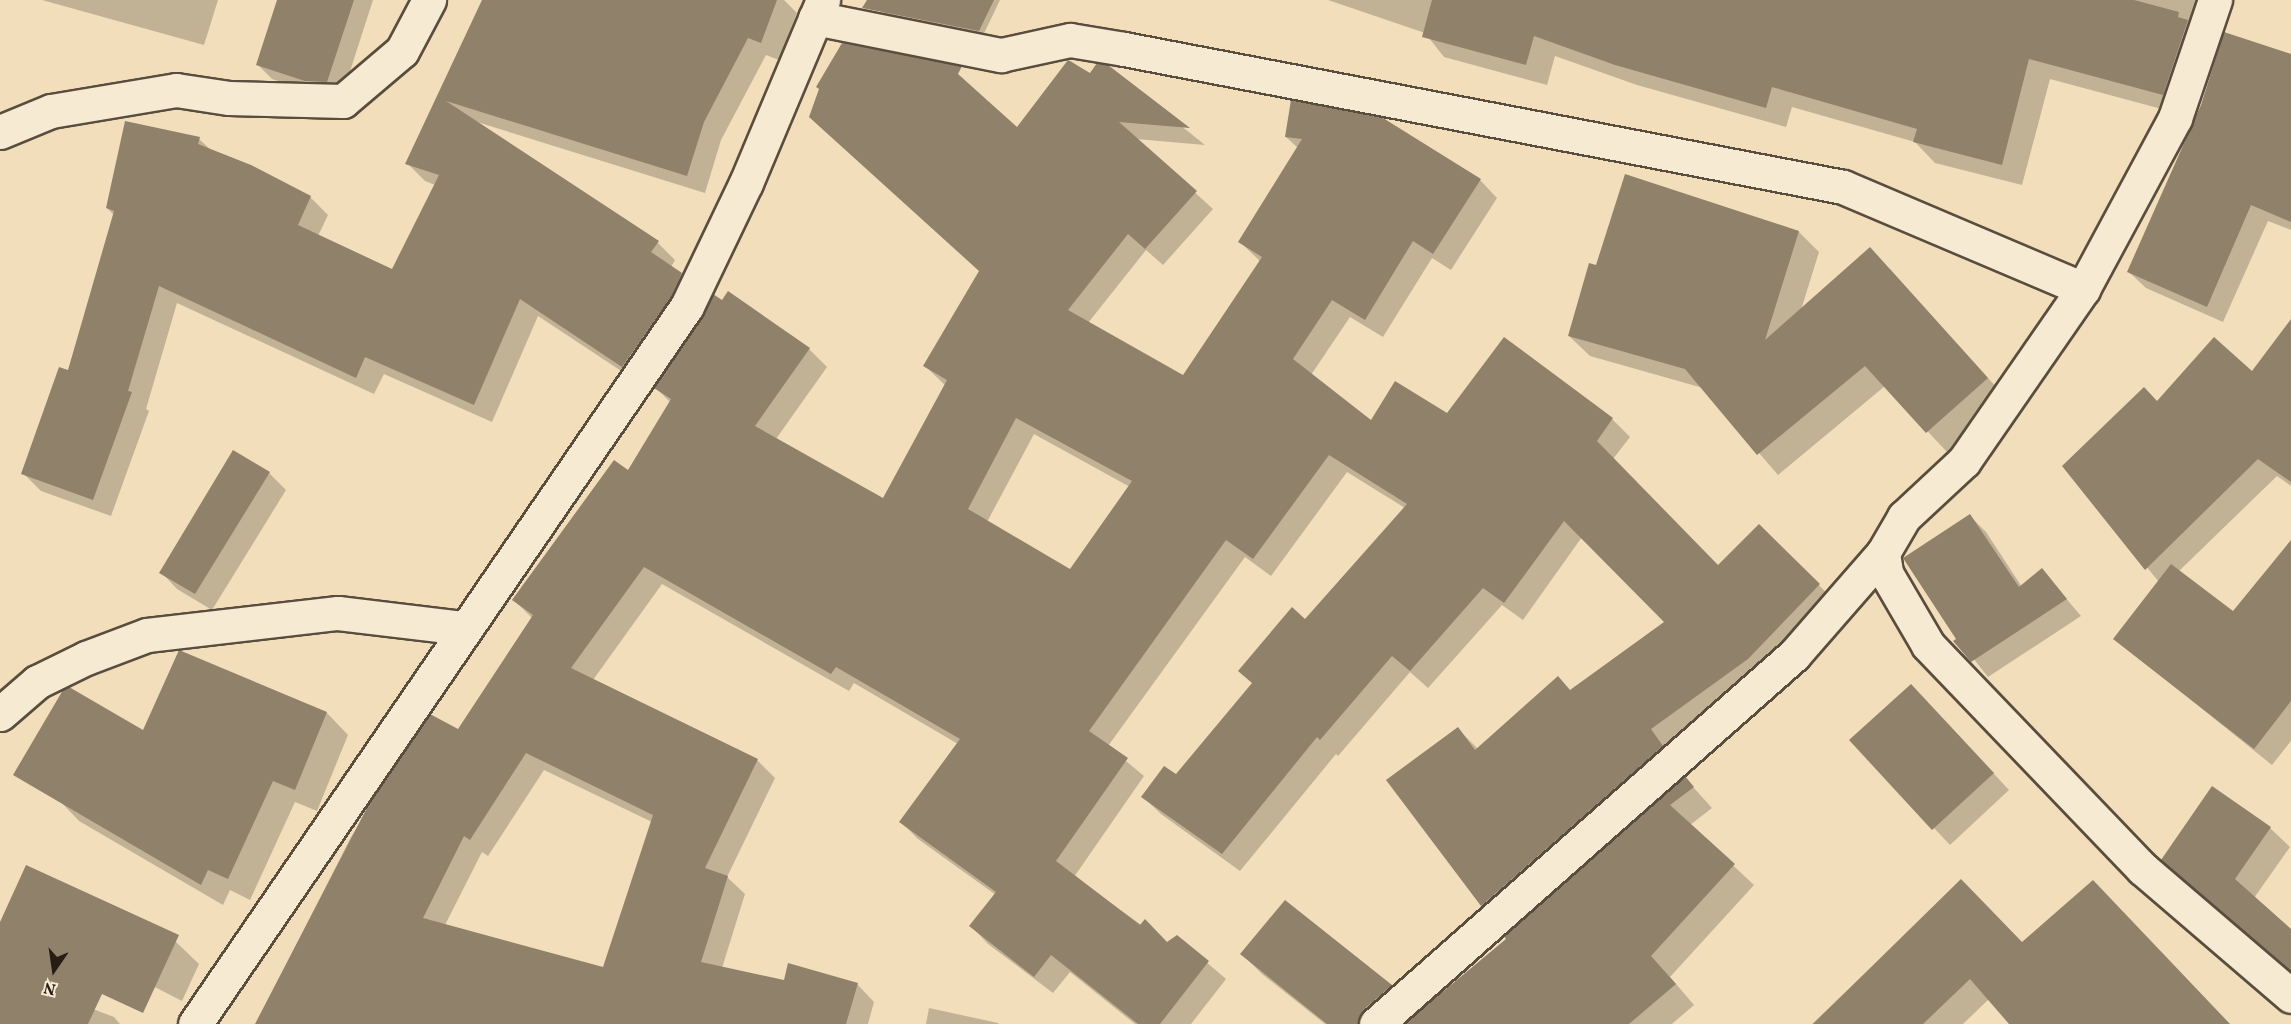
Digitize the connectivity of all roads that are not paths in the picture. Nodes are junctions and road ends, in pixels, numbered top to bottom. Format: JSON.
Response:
{"nodes":[{"id":1,"x":429,"y":0,"type":"edge"},
{"id":2,"x":2215,"y":0,"type":"edge"},
{"id":3,"x":819,"y":9,"type":"edge"},
{"id":4,"x":0,"y":132,"type":"edge"},
{"id":5,"x":2083,"y":289,"type":"junction"},
{"id":6,"x":1883,"y":553,"type":"junction"},
{"id":7,"x":464,"y":628,"type":"junction"},
{"id":8,"x":0,"y":714,"type":"edge"},
{"id":9,"x":2291,"y":996,"type":"edge"},
{"id":10,"x":195,"y":1024,"type":"edge"},
{"id":11,"x":1376,"y":1024,"type":"edge"}],
"edges":[{"from":1,"to":4,"type":"street"},
{"from":2,"to":5,"type":"street"},
{"from":3,"to":5,"type":"street"},
{"from":3,"to":7,"type":"street"},
{"from":5,"to":6,"type":"street"},
{"from":6,"to":9,"type":"street"},
{"from":6,"to":11,"type":"street"},
{"from":7,"to":8,"type":"street"},
{"from":7,"to":10,"type":"street"}]}
